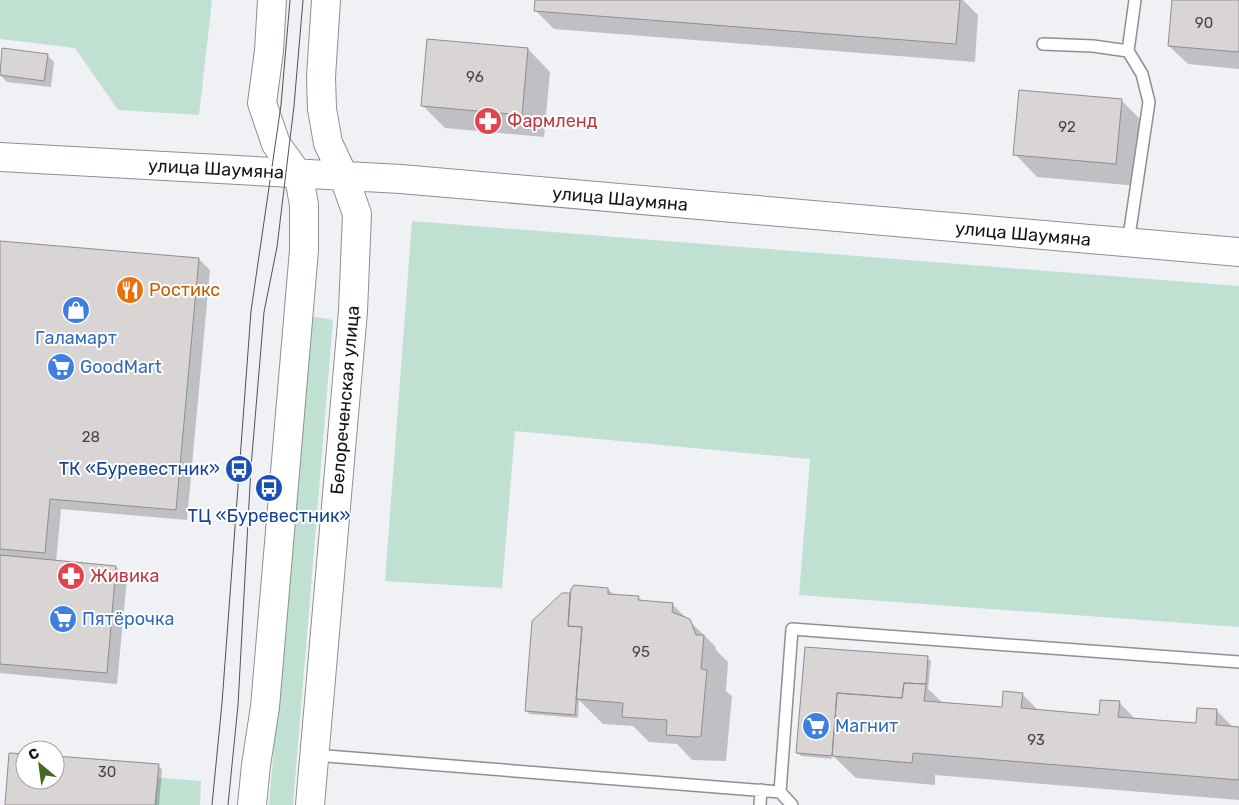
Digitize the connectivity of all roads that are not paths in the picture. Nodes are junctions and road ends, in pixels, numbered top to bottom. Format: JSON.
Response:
{"nodes":[{"id":1,"x":272,"y":0,"type":"edge"},
{"id":2,"x":326,"y":0,"type":"edge"},
{"id":3,"x":1135,"y":0,"type":"edge"},
{"id":4,"x":1042,"y":44,"type":"dead end"},
{"id":5,"x":1128,"y":50,"type":"junction"},
{"id":6,"x":0,"y":157,"type":"edge"},
{"id":7,"x":297,"y":173,"type":"junction"},
{"id":8,"x":344,"y":177,"type":"junction"},
{"id":9,"x":1128,"y":243,"type":"junction"},
{"id":10,"x":1239,"y":252,"type":"edge"},
{"id":11,"x":1239,"y":662,"type":"edge"},
{"id":12,"x":314,"y":756,"type":"junction"},
{"id":13,"x":761,"y":790,"type":"junction"},
{"id":14,"x":780,"y":792,"type":"junction"},
{"id":15,"x":252,"y":805,"type":"edge"},
{"id":16,"x":310,"y":805,"type":"edge"},
{"id":17,"x":760,"y":805,"type":"edge"},
{"id":18,"x":792,"y":805,"type":"edge"}],
"edges":[{"from":1,"to":7,"type":"street"},
{"from":2,"to":8,"type":"street","name":"Белореченская улица"},
{"from":3,"to":5,"type":"lane"},
{"from":4,"to":5,"type":"lane"},
{"from":5,"to":9,"type":"lane"},
{"from":6,"to":7,"type":"street","name":"улица Шаумяна"},
{"from":7,"to":8,"type":"street","name":"улица Шаумяна"},
{"from":7,"to":15,"type":"street"},
{"from":8,"to":9,"type":"street","name":"улица Шаумяна"},
{"from":8,"to":12,"type":"street","name":"Белореченская улица"},
{"from":9,"to":10,"type":"street","name":"улица Шаумяна"},
{"from":11,"to":14,"type":"lane"},
{"from":12,"to":13,"type":"lane"},
{"from":12,"to":16,"type":"street","name":"Белореченская улица"},
{"from":13,"to":14,"type":"lane"},
{"from":13,"to":17,"type":"lane"},
{"from":14,"to":18,"type":"lane"}]}
